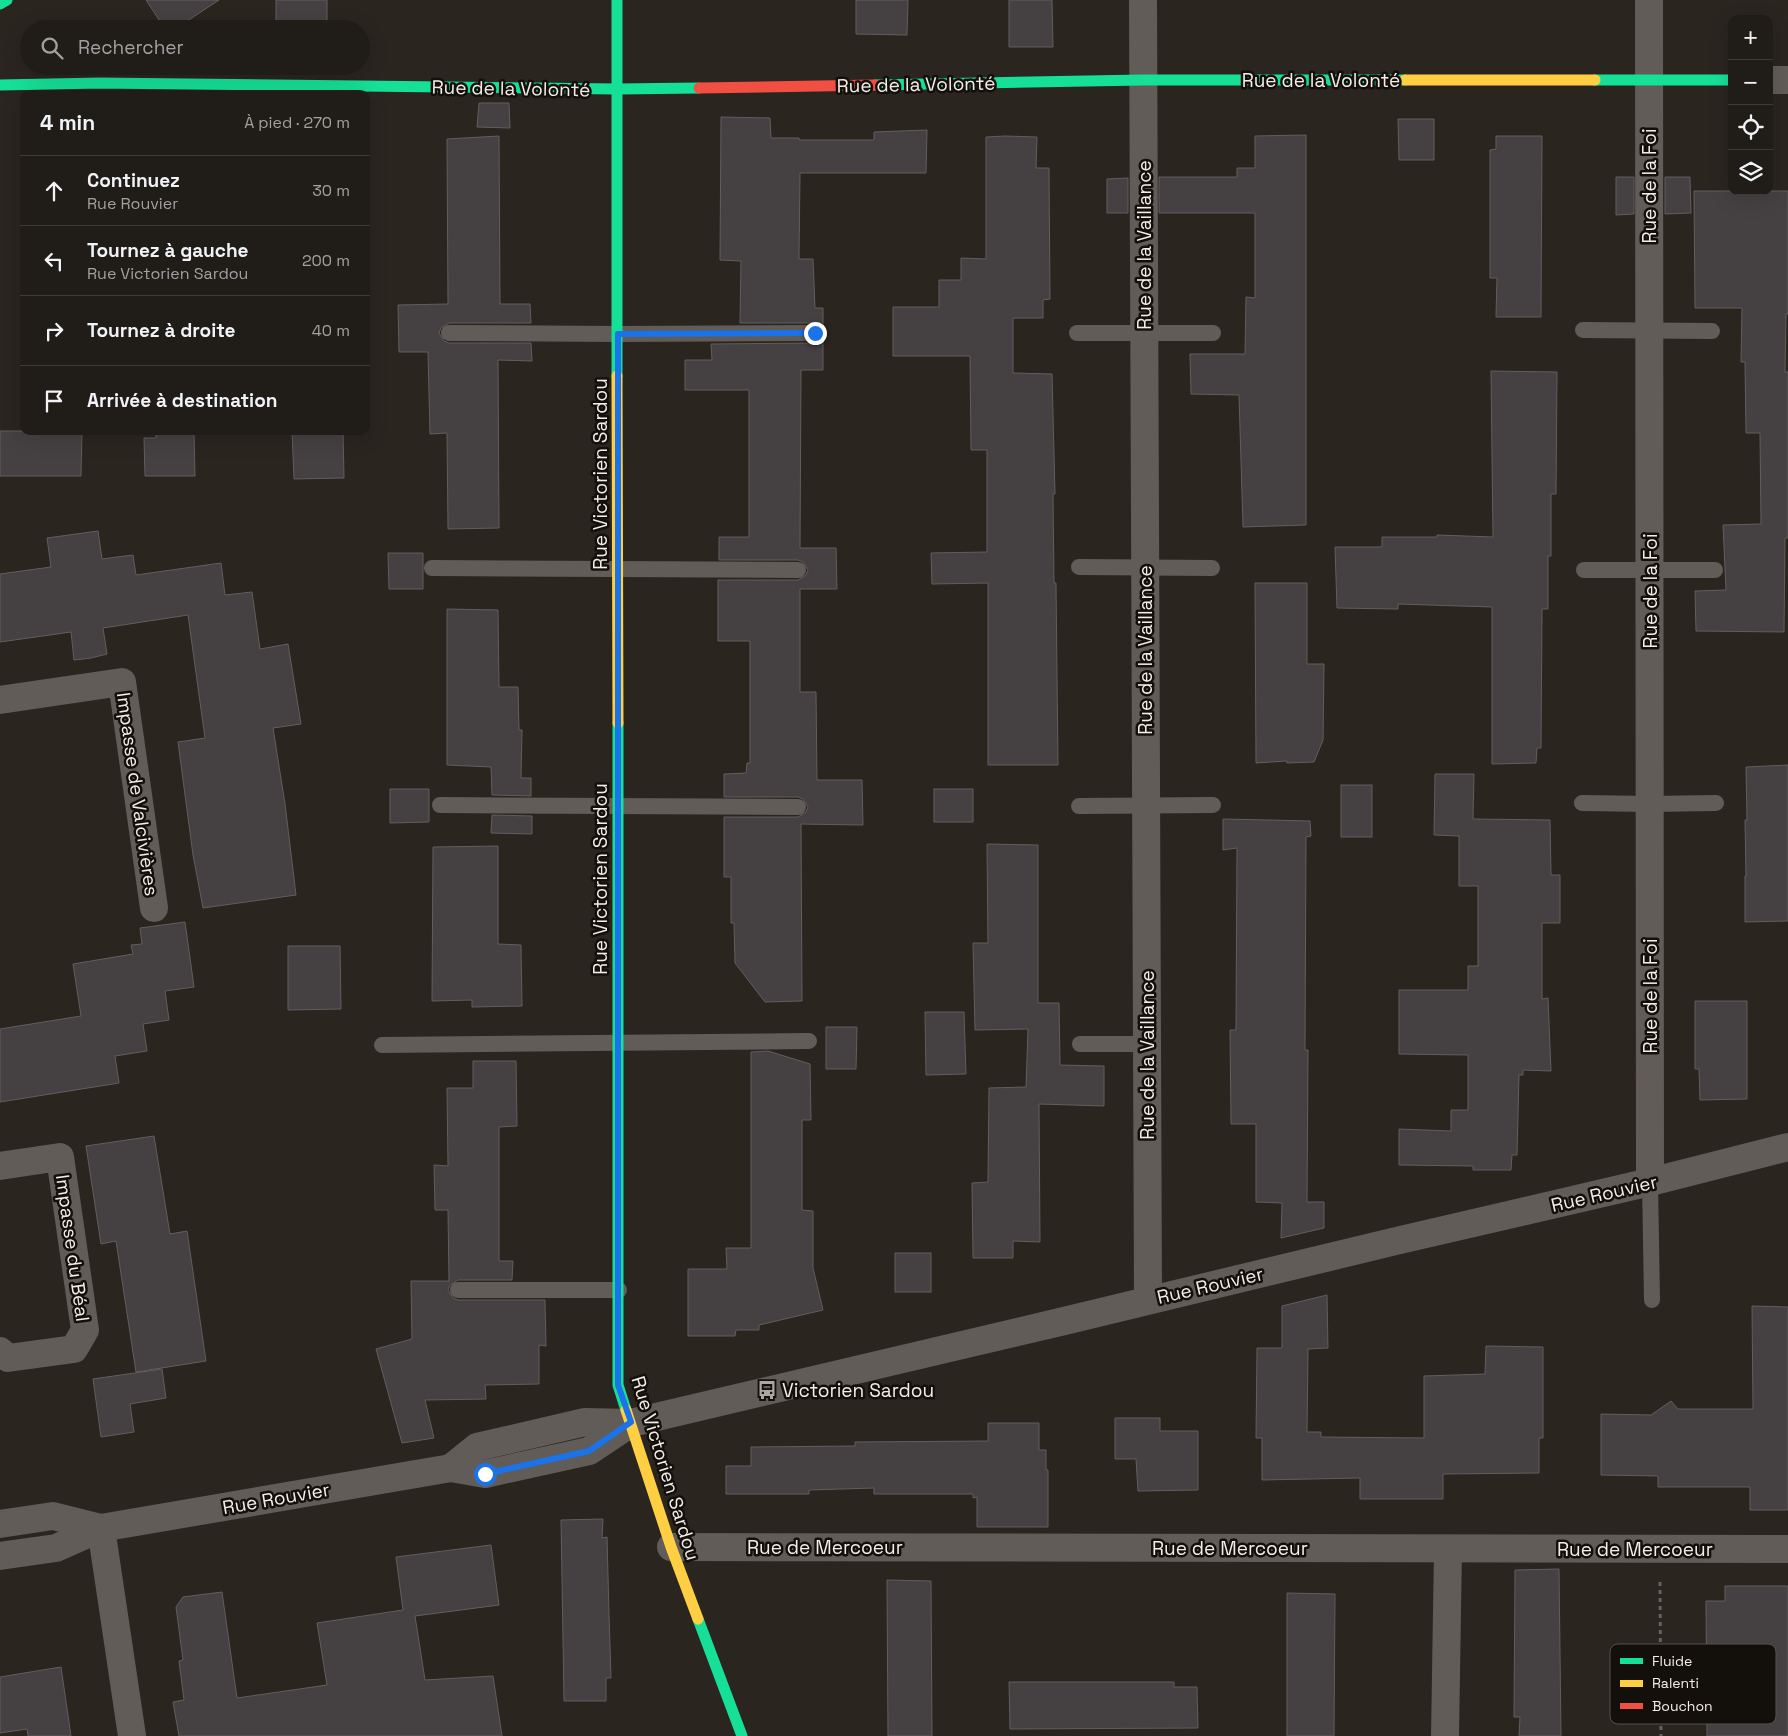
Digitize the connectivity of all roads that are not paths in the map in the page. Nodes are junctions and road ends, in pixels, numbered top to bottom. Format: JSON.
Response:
{"nodes":[{"id":1,"x":7,"y":0,"type":"edge"},
{"id":2,"x":617,"y":0,"type":"edge"},
{"id":3,"x":1143,"y":0,"type":"edge"},
{"id":4,"x":1649,"y":0,"type":"edge"},
{"id":5,"x":0,"y":4,"type":"edge"},
{"id":6,"x":1143,"y":80,"type":"junction"},
{"id":7,"x":1649,"y":80,"type":"junction"},
{"id":8,"x":1728,"y":80,"type":"edge"},
{"id":9,"x":1773,"y":80,"type":"edge"},
{"id":10,"x":1788,"y":80,"type":"edge"},
{"id":11,"x":0,"y":85,"type":"edge"},
{"id":12,"x":100,"y":88,"type":"edge"},
{"id":13,"x":618,"y":89,"type":"junction"},
{"id":14,"x":354,"y":90,"type":"edge"},
{"id":15,"x":1583,"y":330,"type":"dead end"},
{"id":16,"x":1649,"y":330,"type":"junction"},
{"id":17,"x":1712,"y":331,"type":"dead end"},
{"id":18,"x":449,"y":333,"type":"dead end"},
{"id":19,"x":815,"y":333,"type":"dead end"},
{"id":20,"x":1077,"y":333,"type":"dead end"},
{"id":21,"x":1144,"y":333,"type":"junction"},
{"id":22,"x":1213,"y":333,"type":"dead end"},
{"id":23,"x":618,"y":334,"type":"junction"},
{"id":24,"x":1079,"y":567,"type":"dead end"},
{"id":25,"x":1145,"y":567,"type":"junction"},
{"id":26,"x":432,"y":568,"type":"dead end"},
{"id":27,"x":1212,"y":568,"type":"dead end"},
{"id":28,"x":618,"y":570,"type":"junction"},
{"id":29,"x":798,"y":570,"type":"dead end"},
{"id":30,"x":1584,"y":570,"type":"dead end"},
{"id":31,"x":1650,"y":570,"type":"junction"},
{"id":32,"x":1715,"y":570,"type":"dead end"},
{"id":33,"x":0,"y":700,"type":"edge"},
{"id":34,"x":1582,"y":803,"type":"dead end"},
{"id":35,"x":1716,"y":803,"type":"dead end"},
{"id":36,"x":1650,"y":804,"type":"junction"},
{"id":37,"x":440,"y":805,"type":"dead end"},
{"id":38,"x":1213,"y":805,"type":"dead end"},
{"id":39,"x":618,"y":806,"type":"junction"},
{"id":40,"x":798,"y":806,"type":"dead end"},
{"id":41,"x":1078,"y":806,"type":"dead end"},
{"id":42,"x":1146,"y":806,"type":"junction"},
{"id":43,"x":154,"y":908,"type":"dead end"},
{"id":44,"x":809,"y":1041,"type":"dead end"},
{"id":45,"x":618,"y":1042,"type":"junction"},
{"id":46,"x":382,"y":1044,"type":"dead end"},
{"id":47,"x":1080,"y":1044,"type":"dead end"},
{"id":48,"x":1147,"y":1044,"type":"junction"},
{"id":49,"x":1788,"y":1147,"type":"edge"},
{"id":50,"x":0,"y":1166,"type":"edge"},
{"id":51,"x":1650,"y":1182,"type":"junction"},
{"id":52,"x":458,"y":1290,"type":"dead end"},
{"id":53,"x":619,"y":1290,"type":"junction"},
{"id":54,"x":1148,"y":1300,"type":"junction"},
{"id":55,"x":1652,"y":1300,"type":"dead end"},
{"id":56,"x":0,"y":1351,"type":"edge"},
{"id":57,"x":631,"y":1422,"type":"junction"},
{"id":58,"x":0,"y":1524,"type":"edge"},
{"id":59,"x":101,"y":1528,"type":"junction"},
{"id":60,"x":671,"y":1547,"type":"junction"},
{"id":61,"x":1448,"y":1549,"type":"junction"},
{"id":62,"x":1788,"y":1549,"type":"edge"},
{"id":63,"x":0,"y":1556,"type":"edge"},
{"id":64,"x":132,"y":1736,"type":"edge"},
{"id":65,"x":742,"y":1736,"type":"edge"},
{"id":66,"x":1446,"y":1736,"type":"edge"}],
"edges":[{"from":1,"to":5,"type":"street"},
{"from":2,"to":13,"type":"street","name":"Rue Victorien Sardou"},
{"from":3,"to":6,"type":"street","name":"Rue de la Vaillance"},
{"from":4,"to":7,"type":"street","name":"Rue de la Foi"},
{"from":6,"to":7,"type":"street","name":"Rue de la Volonté"},
{"from":6,"to":13,"type":"street","name":"Rue de la Volonté"},
{"from":6,"to":21,"type":"street","name":"Rue de la Vaillance"},
{"from":7,"to":8,"type":"street","name":"Rue de la Volonté"},
{"from":7,"to":16,"type":"street","name":"Rue de la Foi"},
{"from":9,"to":10,"type":"street"},
{"from":11,"to":12,"type":"street","name":"Rue de la Volonté"},
{"from":12,"to":14,"type":"street","name":"Rue de la Volonté"},
{"from":13,"to":14,"type":"street","name":"Rue de la Volonté"},
{"from":13,"to":23,"type":"street","name":"Rue Victorien Sardou"},
{"from":15,"to":16,"type":"lane"},
{"from":16,"to":17,"type":"lane"},
{"from":16,"to":31,"type":"street","name":"Rue de la Foi"},
{"from":18,"to":23,"type":"lane"},
{"from":19,"to":23,"type":"lane"},
{"from":20,"to":21,"type":"lane"},
{"from":21,"to":22,"type":"lane"},
{"from":21,"to":25,"type":"street","name":"Rue de la Vaillance"},
{"from":23,"to":28,"type":"street","name":"Rue Victorien Sardou"},
{"from":24,"to":25,"type":"lane"},
{"from":25,"to":27,"type":"lane"},
{"from":25,"to":42,"type":"street","name":"Rue de la Vaillance"},
{"from":26,"to":28,"type":"lane"},
{"from":28,"to":29,"type":"lane"},
{"from":28,"to":39,"type":"street","name":"Rue Victorien Sardou"},
{"from":30,"to":31,"type":"lane"},
{"from":31,"to":32,"type":"lane"},
{"from":31,"to":36,"type":"street","name":"Rue de la Foi"},
{"from":33,"to":43,"type":"street","name":"Impasse de Valcivières"},
{"from":34,"to":36,"type":"lane"},
{"from":35,"to":36,"type":"lane"},
{"from":36,"to":51,"type":"street","name":"Rue de la Foi"},
{"from":37,"to":39,"type":"lane"},
{"from":38,"to":42,"type":"lane"},
{"from":39,"to":40,"type":"lane"},
{"from":39,"to":45,"type":"street","name":"Rue Victorien Sardou"},
{"from":41,"to":42,"type":"lane"},
{"from":42,"to":48,"type":"street","name":"Rue de la Vaillance"},
{"from":44,"to":45,"type":"lane"},
{"from":45,"to":46,"type":"lane"},
{"from":45,"to":53,"type":"street","name":"Rue Victorien Sardou"},
{"from":47,"to":48,"type":"lane"},
{"from":48,"to":54,"type":"street","name":"Rue de la Vaillance"},
{"from":49,"to":51,"type":"street","name":"Rue Rouvier"},
{"from":50,"to":56,"type":"street","name":"Impasse du Béal"},
{"from":51,"to":54,"type":"street","name":"Rue Rouvier"},
{"from":51,"to":55,"type":"lane"},
{"from":52,"to":53,"type":"lane"},
{"from":53,"to":57,"type":"street","name":"Rue Victorien Sardou"},
{"from":54,"to":57,"type":"street","name":"Rue Rouvier"},
{"from":57,"to":59,"type":"street","name":"Rue Rouvier"},
{"from":57,"to":60,"type":"street","name":"Rue Victorien Sardou"},
{"from":58,"to":59,"type":"street"},
{"from":59,"to":63,"type":"street"},
{"from":59,"to":64,"type":"street"},
{"from":60,"to":61,"type":"street","name":"Rue de Mercoeur"},
{"from":60,"to":65,"type":"street","name":"Rue Victorien Sardou"},
{"from":61,"to":62,"type":"street","name":"Rue de Mercoeur"},
{"from":61,"to":66,"type":"street"}]}
